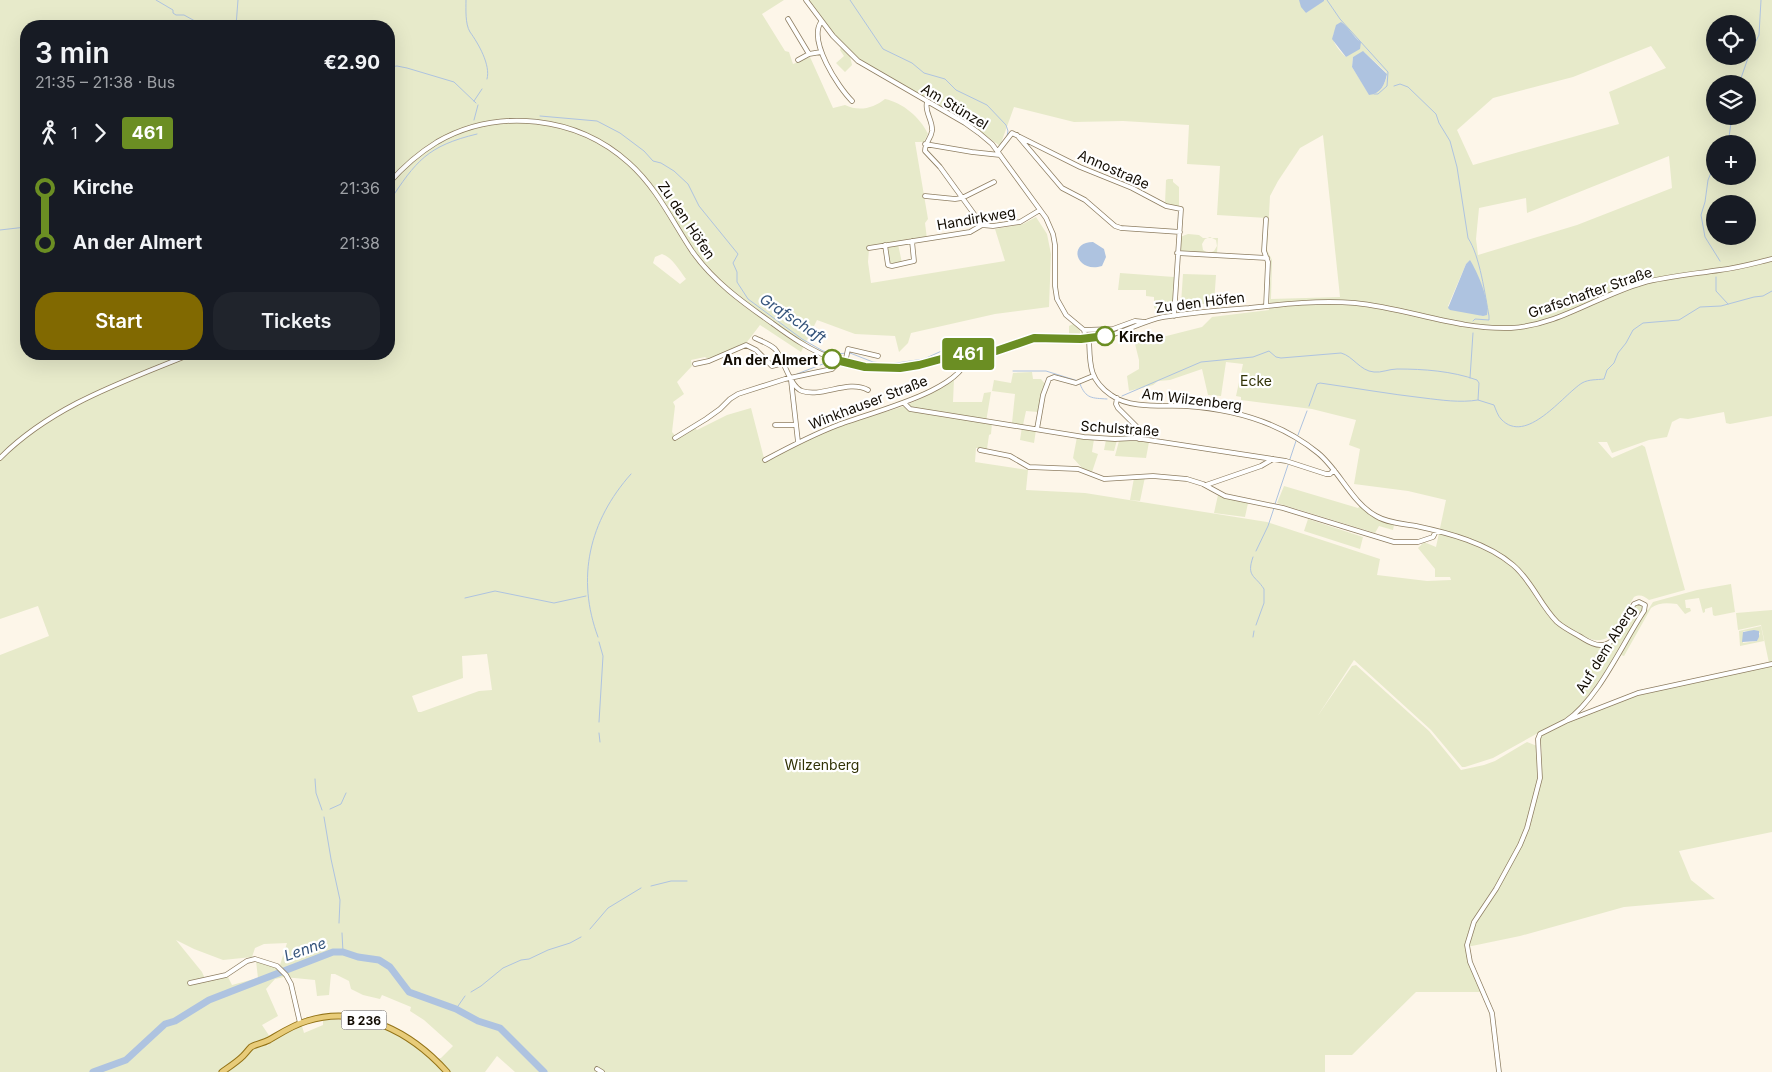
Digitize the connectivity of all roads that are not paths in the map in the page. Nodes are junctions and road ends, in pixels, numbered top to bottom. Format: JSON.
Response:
{"nodes":[{"id":1,"x":806,"y":0,"type":"edge"},
{"id":2,"x":788,"y":19,"type":"dead end"},
{"id":3,"x":821,"y":22,"type":"junction"},
{"id":4,"x":821,"y":52,"type":"junction"},
{"id":5,"x":809,"y":54,"type":"junction"},
{"id":6,"x":798,"y":60,"type":"dead end"},
{"id":7,"x":852,"y":101,"type":"dead end"},
{"id":8,"x":927,"y":102,"type":"junction"},
{"id":9,"x":1016,"y":135,"type":"junction"},
{"id":10,"x":925,"y":144,"type":"junction"},
{"id":11,"x":999,"y":153,"type":"junction"},
{"id":12,"x":395,"y":177,"type":"edge"},
{"id":13,"x":994,"y":182,"type":"dead end"},
{"id":14,"x":925,"y":196,"type":"dead end"},
{"id":15,"x":962,"y":198,"type":"junction"},
{"id":16,"x":1040,"y":210,"type":"junction"},
{"id":17,"x":1266,"y":219,"type":"dead end"},
{"id":18,"x":982,"y":225,"type":"junction"},
{"id":19,"x":1180,"y":232,"type":"junction"},
{"id":20,"x":912,"y":241,"type":"junction"},
{"id":21,"x":885,"y":246,"type":"junction"},
{"id":22,"x":869,"y":248,"type":"dead end"},
{"id":23,"x":1177,"y":253,"type":"junction"},
{"id":24,"x":1267,"y":258,"type":"junction"},
{"id":25,"x":1772,"y":259,"type":"edge"},
{"id":26,"x":1266,"y":306,"type":"junction"},
{"id":27,"x":1414,"y":314,"type":"joint"},
{"id":28,"x":1174,"y":316,"type":"junction"},
{"id":29,"x":1145,"y":322,"type":"junction"},
{"id":30,"x":1084,"y":330,"type":"junction"},
{"id":31,"x":755,"y":338,"type":"dead end"},
{"id":32,"x":1088,"y":338,"type":"junction"},
{"id":33,"x":967,"y":354,"type":"junction"},
{"id":34,"x":878,"y":356,"type":"dead end"},
{"id":35,"x":176,"y":360,"type":"edge"},
{"id":36,"x":840,"y":361,"type":"junction"},
{"id":37,"x":784,"y":363,"type":"junction"},
{"id":38,"x":845,"y":363,"type":"junction"},
{"id":39,"x":695,"y":364,"type":"dead end"},
{"id":40,"x":1093,"y":376,"type":"junction"},
{"id":41,"x":791,"y":378,"type":"junction"},
{"id":42,"x":868,"y":390,"type":"dead end"},
{"id":43,"x":1117,"y":398,"type":"junction"},
{"id":44,"x":904,"y":403,"type":"junction"},
{"id":45,"x":774,"y":425,"type":"dead end"},
{"id":46,"x":796,"y":425,"type":"junction"},
{"id":47,"x":1037,"y":429,"type":"junction"},
{"id":48,"x":675,"y":438,"type":"dead end"},
{"id":49,"x":1139,"y":439,"type":"junction"},
{"id":50,"x":798,"y":442,"type":"junction"},
{"id":51,"x":980,"y":450,"type":"dead end"},
{"id":52,"x":2,"y":453,"type":"edge"},
{"id":53,"x":0,"y":458,"type":"edge"},
{"id":54,"x":1272,"y":459,"type":"junction"},
{"id":55,"x":765,"y":460,"type":"dead end"},
{"id":56,"x":1334,"y":470,"type":"junction"},
{"id":57,"x":1206,"y":485,"type":"junction"},
{"id":58,"x":1436,"y":531,"type":"junction"},
{"id":59,"x":1476,"y":544,"type":"joint"},
{"id":60,"x":1772,"y":664,"type":"edge"},
{"id":61,"x":1585,"y":703,"type":"junction"},
{"id":62,"x":1591,"y":712,"type":"junction"},
{"id":63,"x":1566,"y":721,"type":"junction"},
{"id":64,"x":190,"y":983,"type":"dead end"},
{"id":65,"x":300,"y":1023,"type":"junction"},
{"id":66,"x":597,"y":1069,"type":"dead end"},
{"id":67,"x":222,"y":1072,"type":"edge"},
{"id":68,"x":447,"y":1072,"type":"edge"},
{"id":69,"x":602,"y":1072,"type":"edge"},
{"id":70,"x":1499,"y":1072,"type":"edge"}],
"edges":[{"from":1,"to":3,"type":"street","name":"Am Stünzel"},
{"from":2,"to":5,"type":"street"},
{"from":3,"to":4,"type":"street"},
{"from":3,"to":8,"type":"street","name":"Am Stünzel"},
{"from":4,"to":5,"type":"street"},
{"from":4,"to":7,"type":"street"},
{"from":5,"to":6,"type":"street"},
{"from":8,"to":10,"type":"street"},
{"from":8,"to":11,"type":"street","name":"Am Stünzel"},
{"from":9,"to":11,"type":"street"},
{"from":9,"to":19,"type":"street"},
{"from":9,"to":19,"type":"street","name":"Annostraße"},
{"from":10,"to":11,"type":"street"},
{"from":10,"to":15,"type":"street"},
{"from":11,"to":16,"type":"street","name":"Am Stünzel"},
{"from":12,"to":36,"type":"street","name":"Zu den Höfen"},
{"from":13,"to":15,"type":"street"},
{"from":14,"to":15,"type":"street"},
{"from":15,"to":18,"type":"street"},
{"from":16,"to":18,"type":"street","name":"Handirkweg"},
{"from":16,"to":30,"type":"street","name":"Am Stünzel"},
{"from":17,"to":24,"type":"street"},
{"from":18,"to":20,"type":"street","name":"Handirkweg"},
{"from":19,"to":23,"type":"street","name":"Annostraße"},
{"from":20,"to":21,"type":"street","name":"Handirkweg"},
{"from":20,"to":21,"type":"street"},
{"from":21,"to":22,"type":"street","name":"Handirkweg"},
{"from":23,"to":24,"type":"street"},
{"from":23,"to":28,"type":"street","name":"Annostraße"},
{"from":24,"to":26,"type":"street"},
{"from":25,"to":27,"type":"street","name":"Grafschafter Straße"},
{"from":26,"to":27,"type":"street","name":"Zu den Höfen"},
{"from":26,"to":28,"type":"street","name":"Zu den Höfen"},
{"from":28,"to":29,"type":"street","name":"Zu den Höfen"},
{"from":29,"to":30,"type":"street"},
{"from":29,"to":32,"type":"street","name":"Zu den Höfen"},
{"from":30,"to":32,"type":"street"},
{"from":31,"to":37,"type":"street"},
{"from":32,"to":33,"type":"street","name":"Zu den Höfen"},
{"from":32,"to":40,"type":"street"},
{"from":33,"to":38,"type":"street","name":"Zu den Höfen"},
{"from":33,"to":44,"type":"street","name":"Winkhauser Straße"},
{"from":34,"to":38,"type":"street"},
{"from":35,"to":52,"type":"street"},
{"from":36,"to":38,"type":"street","name":"Zu den Höfen"},
{"from":36,"to":41,"type":"street"},
{"from":37,"to":39,"type":"street"},
{"from":37,"to":41,"type":"street"},
{"from":40,"to":43,"type":"street","name":"Am Wilzenberg"},
{"from":40,"to":47,"type":"street"},
{"from":41,"to":42,"type":"street"},
{"from":41,"to":46,"type":"street"},
{"from":41,"to":48,"type":"street"},
{"from":43,"to":49,"type":"street","name":"Am Wilzenberg"},
{"from":43,"to":56,"type":"street","name":"Am Wilzenberg"},
{"from":44,"to":47,"type":"street","name":"Schulstraße"},
{"from":44,"to":50,"type":"street","name":"Winkhauser Straße"},
{"from":45,"to":46,"type":"street"},
{"from":46,"to":50,"type":"street"},
{"from":47,"to":49,"type":"street","name":"Schulstraße"},
{"from":49,"to":54,"type":"street","name":"Schulstraße"},
{"from":50,"to":55,"type":"street","name":"Winkhauser Straße"},
{"from":51,"to":57,"type":"street"},
{"from":52,"to":53,"type":"street"},
{"from":54,"to":56,"type":"street","name":"Schulstraße"},
{"from":54,"to":57,"type":"street"},
{"from":56,"to":58,"type":"street","name":"Am Wilzenberg"},
{"from":57,"to":58,"type":"street"},
{"from":58,"to":59,"type":"street","name":"Am Wilzenberg"},
{"from":59,"to":61,"type":"street","name":"Auf dem Aberg"},
{"from":60,"to":62,"type":"street"},
{"from":61,"to":62,"type":"street"},
{"from":61,"to":63,"type":"street","name":"Auf dem Aberg"},
{"from":62,"to":63,"type":"street"},
{"from":63,"to":70,"type":"street"},
{"from":64,"to":65,"type":"street"},
{"from":65,"to":67,"type":"main road","number":"B 236"},
{"from":65,"to":68,"type":"main road","number":"B 236"},
{"from":66,"to":69,"type":"street"}]}
